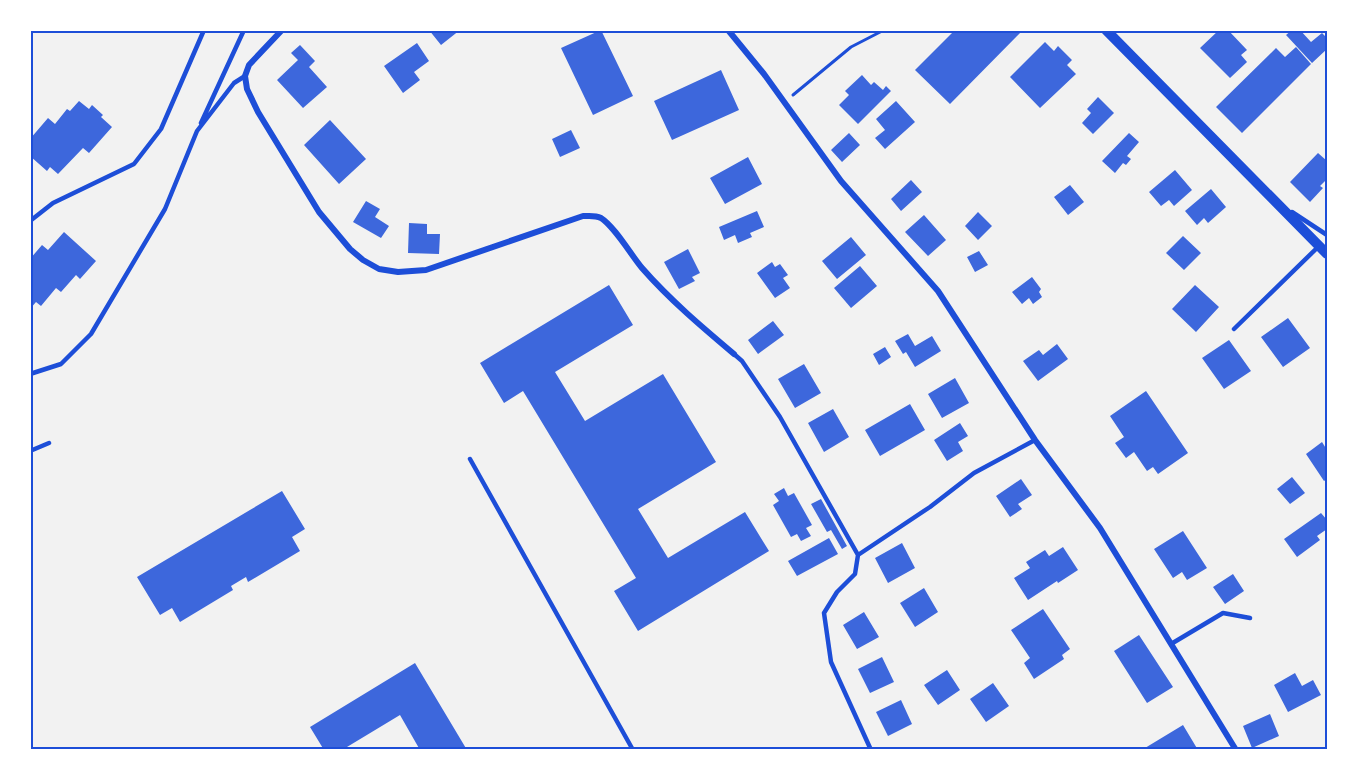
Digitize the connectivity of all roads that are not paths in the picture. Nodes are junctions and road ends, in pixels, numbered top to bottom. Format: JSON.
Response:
{"nodes":[{"id":1,"x":204,"y":30,"type":"edge"},
{"id":2,"x":244,"y":30,"type":"edge"},
{"id":3,"x":282,"y":30,"type":"edge"},
{"id":4,"x":728,"y":30,"type":"edge"},
{"id":5,"x":1106,"y":30,"type":"edge"},
{"id":6,"x":245,"y":76,"type":"junction"},
{"id":7,"x":197,"y":131,"type":"junction"},
{"id":8,"x":1276,"y":202,"type":"junction"},
{"id":9,"x":30,"y":221,"type":"edge"},
{"id":10,"x":1327,"y":235,"type":"edge"},
{"id":11,"x":1323,"y":250,"type":"edge"},
{"id":12,"x":1234,"y":329,"type":"dead end"},
{"id":13,"x":734,"y":354,"type":"joint"},
{"id":14,"x":30,"y":374,"type":"edge"},
{"id":15,"x":1035,"y":440,"type":"junction"},
{"id":16,"x":49,"y":443,"type":"dead end"},
{"id":17,"x":30,"y":451,"type":"edge"},
{"id":18,"x":470,"y":459,"type":"dead end"},
{"id":19,"x":858,"y":555,"type":"junction"},
{"id":20,"x":1250,"y":618,"type":"dead end"},
{"id":21,"x":1172,"y":644,"type":"junction"},
{"id":22,"x":633,"y":750,"type":"edge"},
{"id":23,"x":871,"y":750,"type":"edge"},
{"id":24,"x":1236,"y":750,"type":"edge"}],
"edges":[{"from":1,"to":9,"type":"lane"},
{"from":2,"to":7,"type":"lane"},
{"from":3,"to":6,"type":"street"},
{"from":4,"to":15,"type":"street"},
{"from":5,"to":8,"type":"street"},
{"from":6,"to":7,"type":"lane"},
{"from":6,"to":13,"type":"street"},
{"from":7,"to":14,"type":"lane"},
{"from":8,"to":10,"type":"lane"},
{"from":8,"to":11,"type":"street"},
{"from":11,"to":12,"type":"lane"},
{"from":13,"to":19,"type":"lane"},
{"from":15,"to":19,"type":"lane"},
{"from":15,"to":21,"type":"street"},
{"from":16,"to":17,"type":"lane"},
{"from":18,"to":22,"type":"lane"},
{"from":19,"to":23,"type":"lane"},
{"from":20,"to":21,"type":"lane"},
{"from":21,"to":24,"type":"street"}]}
